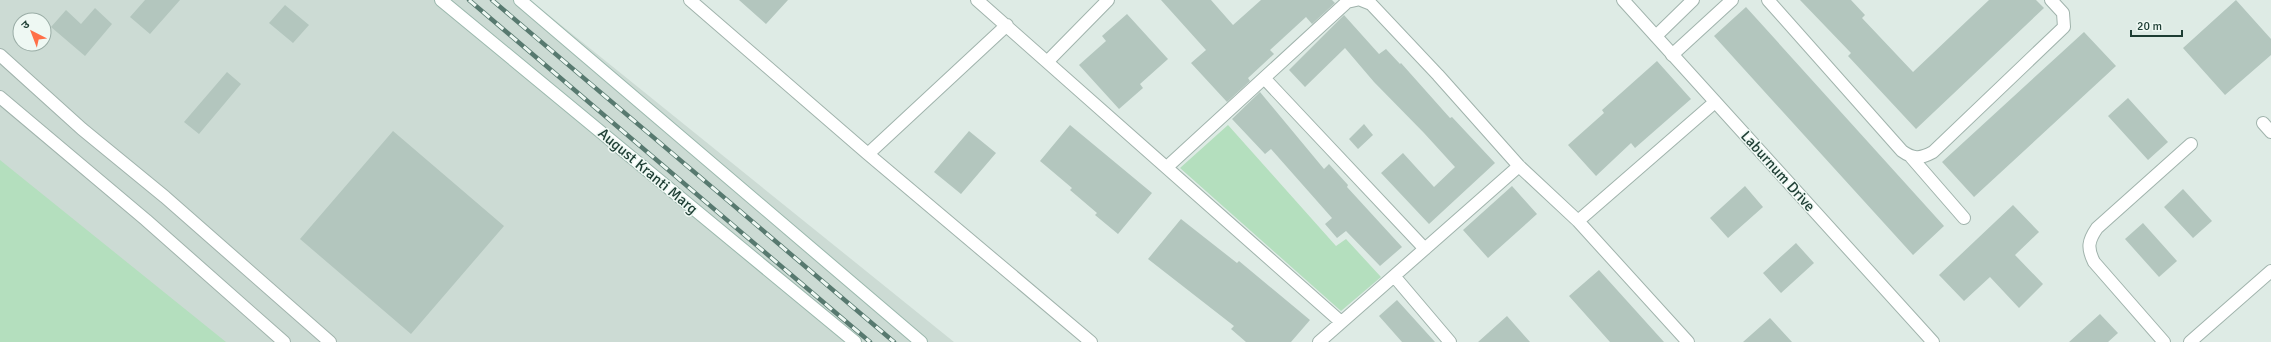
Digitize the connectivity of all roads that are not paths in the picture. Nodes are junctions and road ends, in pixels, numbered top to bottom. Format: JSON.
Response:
{"nodes":[{"id":1,"x":442,"y":0,"type":"edge"},
{"id":2,"x":520,"y":0,"type":"edge"},
{"id":3,"x":690,"y":0,"type":"edge"},
{"id":4,"x":977,"y":0,"type":"edge"},
{"id":5,"x":1108,"y":0,"type":"edge"},
{"id":6,"x":1356,"y":0,"type":"edge"},
{"id":7,"x":1361,"y":0,"type":"edge"},
{"id":8,"x":1623,"y":0,"type":"edge"},
{"id":9,"x":1693,"y":0,"type":"edge"},
{"id":10,"x":1732,"y":0,"type":"edge"},
{"id":11,"x":1768,"y":0,"type":"edge"},
{"id":12,"x":2050,"y":0,"type":"edge"},
{"id":13,"x":1007,"y":25,"type":"junction"},
{"id":14,"x":1656,"y":36,"type":"junction"},
{"id":15,"x":1672,"y":54,"type":"junction"},
{"id":16,"x":0,"y":55,"type":"edge"},
{"id":17,"x":1048,"y":61,"type":"junction"},
{"id":18,"x":1264,"y":78,"type":"junction"},
{"id":19,"x":0,"y":97,"type":"edge"},
{"id":20,"x":1715,"y":102,"type":"junction"},
{"id":21,"x":2191,"y":144,"type":"dead end"},
{"id":22,"x":868,"y":154,"type":"junction"},
{"id":23,"x":1911,"y":157,"type":"junction"},
{"id":24,"x":1167,"y":166,"type":"junction"},
{"id":25,"x":1519,"y":166,"type":"junction"},
{"id":26,"x":1964,"y":218,"type":"dead end"},
{"id":27,"x":1578,"y":221,"type":"junction"},
{"id":28,"x":1425,"y":249,"type":"junction"},
{"id":29,"x":2271,"y":271,"type":"edge"},
{"id":30,"x":1394,"y":276,"type":"junction"},
{"id":31,"x":1342,"y":322,"type":"junction"},
{"id":32,"x":284,"y":342,"type":"edge"},
{"id":33,"x":330,"y":342,"type":"edge"},
{"id":34,"x":854,"y":342,"type":"edge"},
{"id":35,"x":921,"y":342,"type":"edge"},
{"id":36,"x":1091,"y":342,"type":"edge"},
{"id":37,"x":1319,"y":342,"type":"edge"},
{"id":38,"x":1450,"y":342,"type":"edge"},
{"id":39,"x":1688,"y":342,"type":"edge"},
{"id":40,"x":1933,"y":342,"type":"edge"},
{"id":41,"x":2164,"y":342,"type":"edge"},
{"id":42,"x":2190,"y":342,"type":"edge"}],
"edges":[{"from":1,"to":34,"type":"street","name":"August Kranti Marg"},
{"from":2,"to":35,"type":"street"},
{"from":3,"to":22,"type":"street"},
{"from":4,"to":13,"type":"street"},
{"from":5,"to":17,"type":"street"},
{"from":6,"to":18,"type":"street"},
{"from":7,"to":25,"type":"street"},
{"from":8,"to":14,"type":"street","name":"Laburnum Drive"},
{"from":9,"to":14,"type":"street"},
{"from":10,"to":15,"type":"street"},
{"from":11,"to":23,"type":"street"},
{"from":12,"to":23,"type":"street"},
{"from":13,"to":17,"type":"street"},
{"from":13,"to":22,"type":"street"},
{"from":14,"to":15,"type":"street","name":"Laburnum Drive"},
{"from":15,"to":20,"type":"street","name":"Laburnum Drive"},
{"from":16,"to":33,"type":"street"},
{"from":17,"to":24,"type":"street"},
{"from":18,"to":24,"type":"street"},
{"from":18,"to":28,"type":"street"},
{"from":19,"to":32,"type":"street"},
{"from":20,"to":27,"type":"street"},
{"from":20,"to":40,"type":"street","name":"Laburnum Drive"},
{"from":21,"to":41,"type":"street"},
{"from":22,"to":36,"type":"street"},
{"from":23,"to":26,"type":"street"},
{"from":24,"to":31,"type":"street"},
{"from":25,"to":27,"type":"street"},
{"from":25,"to":28,"type":"street"},
{"from":27,"to":39,"type":"street"},
{"from":28,"to":30,"type":"street"},
{"from":29,"to":42,"type":"street"},
{"from":30,"to":31,"type":"street"},
{"from":30,"to":38,"type":"street"},
{"from":31,"to":37,"type":"street"}]}
